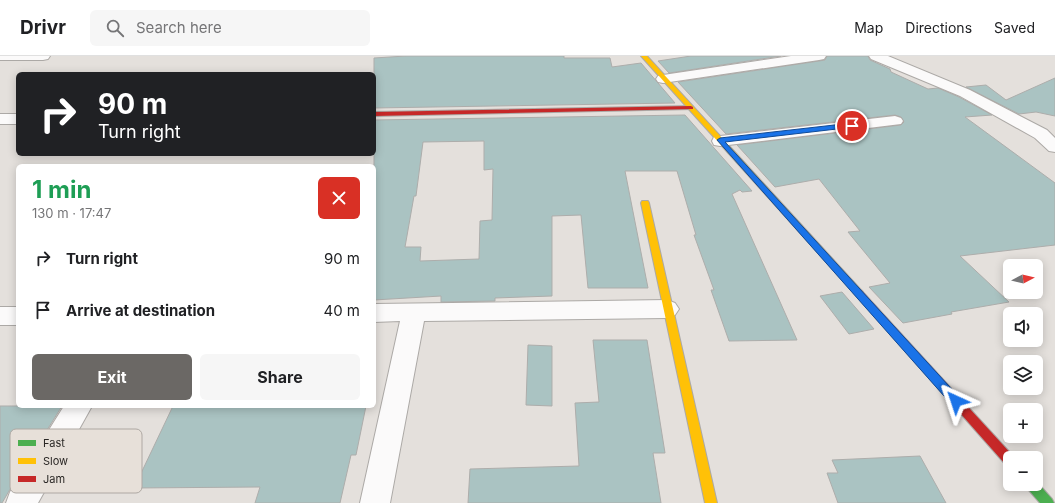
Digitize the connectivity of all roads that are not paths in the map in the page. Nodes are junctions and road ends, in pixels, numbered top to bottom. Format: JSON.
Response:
{"nodes":[{"id":1,"x":0,"y":56,"type":"edge"},
{"id":2,"x":42,"y":56,"type":"edge"},
{"id":3,"x":644,"y":56,"type":"edge"},
{"id":4,"x":819,"y":56,"type":"edge"},
{"id":5,"x":876,"y":56,"type":"edge"},
{"id":6,"x":663,"y":79,"type":"junction"},
{"id":7,"x":691,"y":108,"type":"junction"},
{"id":8,"x":376,"y":114,"type":"edge"},
{"id":9,"x":0,"y":119,"type":"edge"},
{"id":10,"x":16,"y":119,"type":"edge"},
{"id":11,"x":896,"y":120,"type":"dead end"},
{"id":12,"x":720,"y":140,"type":"junction"},
{"id":13,"x":1055,"y":147,"type":"edge"},
{"id":14,"x":645,"y":204,"type":"dead end"},
{"id":15,"x":667,"y":309,"type":"junction"},
{"id":16,"x":414,"y":312,"type":"junction"},
{"id":17,"x":376,"y":313,"type":"edge"},
{"id":18,"x":0,"y":316,"type":"edge"},
{"id":19,"x":16,"y":316,"type":"edge"},
{"id":20,"x":78,"y":408,"type":"edge"},
{"id":21,"x":65,"y":429,"type":"edge"},
{"id":22,"x":1003,"y":453,"type":"edge"},
{"id":23,"x":1037,"y":491,"type":"edge"},
{"id":24,"x":27,"y":493,"type":"edge"},
{"id":25,"x":21,"y":503,"type":"edge"},
{"id":26,"x":375,"y":503,"type":"edge"},
{"id":27,"x":711,"y":503,"type":"edge"},
{"id":28,"x":1048,"y":503,"type":"edge"}],
"edges":[{"from":1,"to":2,"type":"street"},
{"from":3,"to":6,"type":"street"},
{"from":4,"to":6,"type":"street"},
{"from":5,"to":13,"type":"street"},
{"from":6,"to":7,"type":"street"},
{"from":7,"to":8,"type":"street"},
{"from":7,"to":12,"type":"street"},
{"from":9,"to":10,"type":"street"},
{"from":11,"to":12,"type":"street"},
{"from":12,"to":22,"type":"street"},
{"from":14,"to":15,"type":"street"},
{"from":15,"to":16,"type":"street"},
{"from":15,"to":27,"type":"street"},
{"from":16,"to":17,"type":"street"},
{"from":16,"to":26,"type":"street"},
{"from":18,"to":19,"type":"street"},
{"from":20,"to":21,"type":"street"},
{"from":23,"to":28,"type":"street"},
{"from":24,"to":25,"type":"street"}]}
